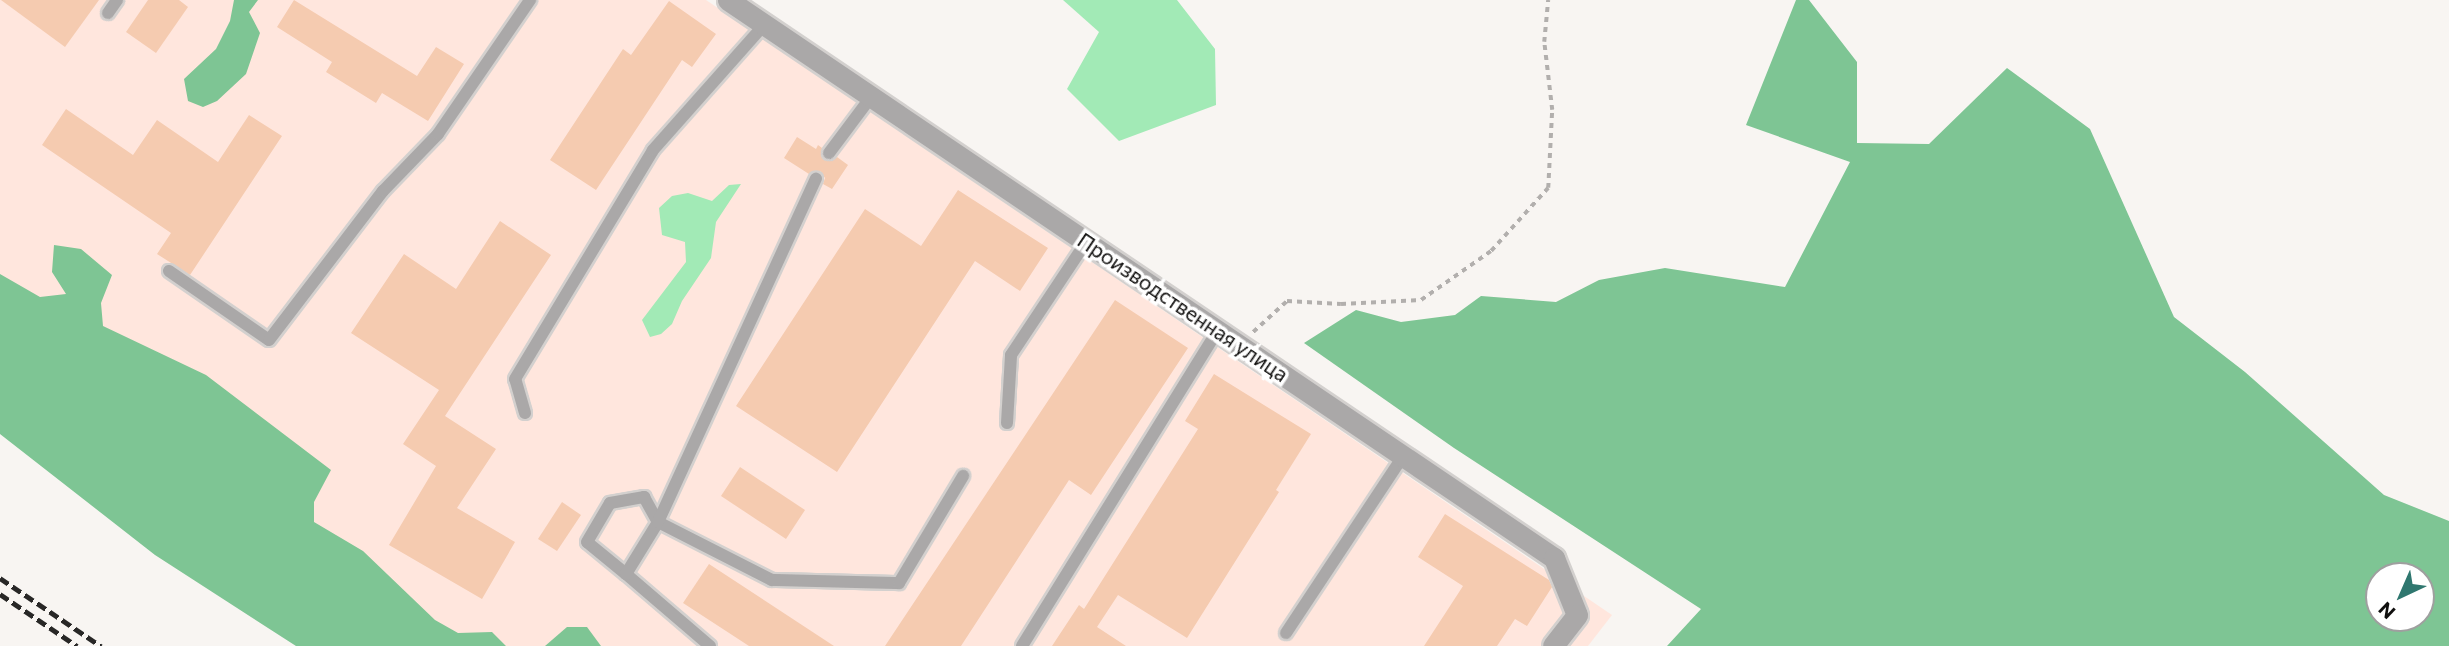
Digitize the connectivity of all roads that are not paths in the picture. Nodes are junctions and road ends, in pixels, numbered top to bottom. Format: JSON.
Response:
{"nodes":[{"id":1,"x":117,"y":0,"type":"edge"},
{"id":2,"x":530,"y":0,"type":"edge"},
{"id":3,"x":728,"y":0,"type":"edge"},
{"id":4,"x":108,"y":13,"type":"dead end"},
{"id":5,"x":764,"y":25,"type":"junction"},
{"id":6,"x":871,"y":97,"type":"junction"},
{"id":7,"x":830,"y":153,"type":"dead end"},
{"id":8,"x":816,"y":179,"type":"dead end"},
{"id":9,"x":1086,"y":242,"type":"junction"},
{"id":10,"x":169,"y":271,"type":"dead end"},
{"id":11,"x":1217,"y":331,"type":"junction"},
{"id":12,"x":525,"y":413,"type":"dead end"},
{"id":13,"x":1007,"y":423,"type":"dead end"},
{"id":14,"x":1403,"y":456,"type":"junction"},
{"id":15,"x":963,"y":476,"type":"dead end"},
{"id":16,"x":658,"y":522,"type":"junction"},
{"id":17,"x":626,"y":574,"type":"junction"},
{"id":18,"x":1286,"y":634,"type":"dead end"},
{"id":19,"x":710,"y":646,"type":"edge"},
{"id":20,"x":1022,"y":646,"type":"edge"},
{"id":21,"x":1553,"y":646,"type":"edge"}],
"edges":[{"from":1,"to":4,"type":"lane"},
{"from":2,"to":10,"type":"lane"},
{"from":3,"to":5,"type":"street","name":"Производственная улица"},
{"from":5,"to":6,"type":"street","name":"Производственная улица"},
{"from":5,"to":12,"type":"lane"},
{"from":6,"to":7,"type":"lane"},
{"from":6,"to":9,"type":"street","name":"Производственная улица"},
{"from":8,"to":16,"type":"lane"},
{"from":9,"to":11,"type":"street","name":"Производственная улица"},
{"from":9,"to":13,"type":"lane"},
{"from":11,"to":14,"type":"street","name":"Производственная улица"},
{"from":11,"to":20,"type":"lane"},
{"from":14,"to":18,"type":"lane"},
{"from":14,"to":21,"type":"street","name":"Производственная улица"},
{"from":15,"to":16,"type":"lane"},
{"from":16,"to":17,"type":"lane"},
{"from":16,"to":17,"type":"lane"},
{"from":17,"to":19,"type":"lane"}]}
